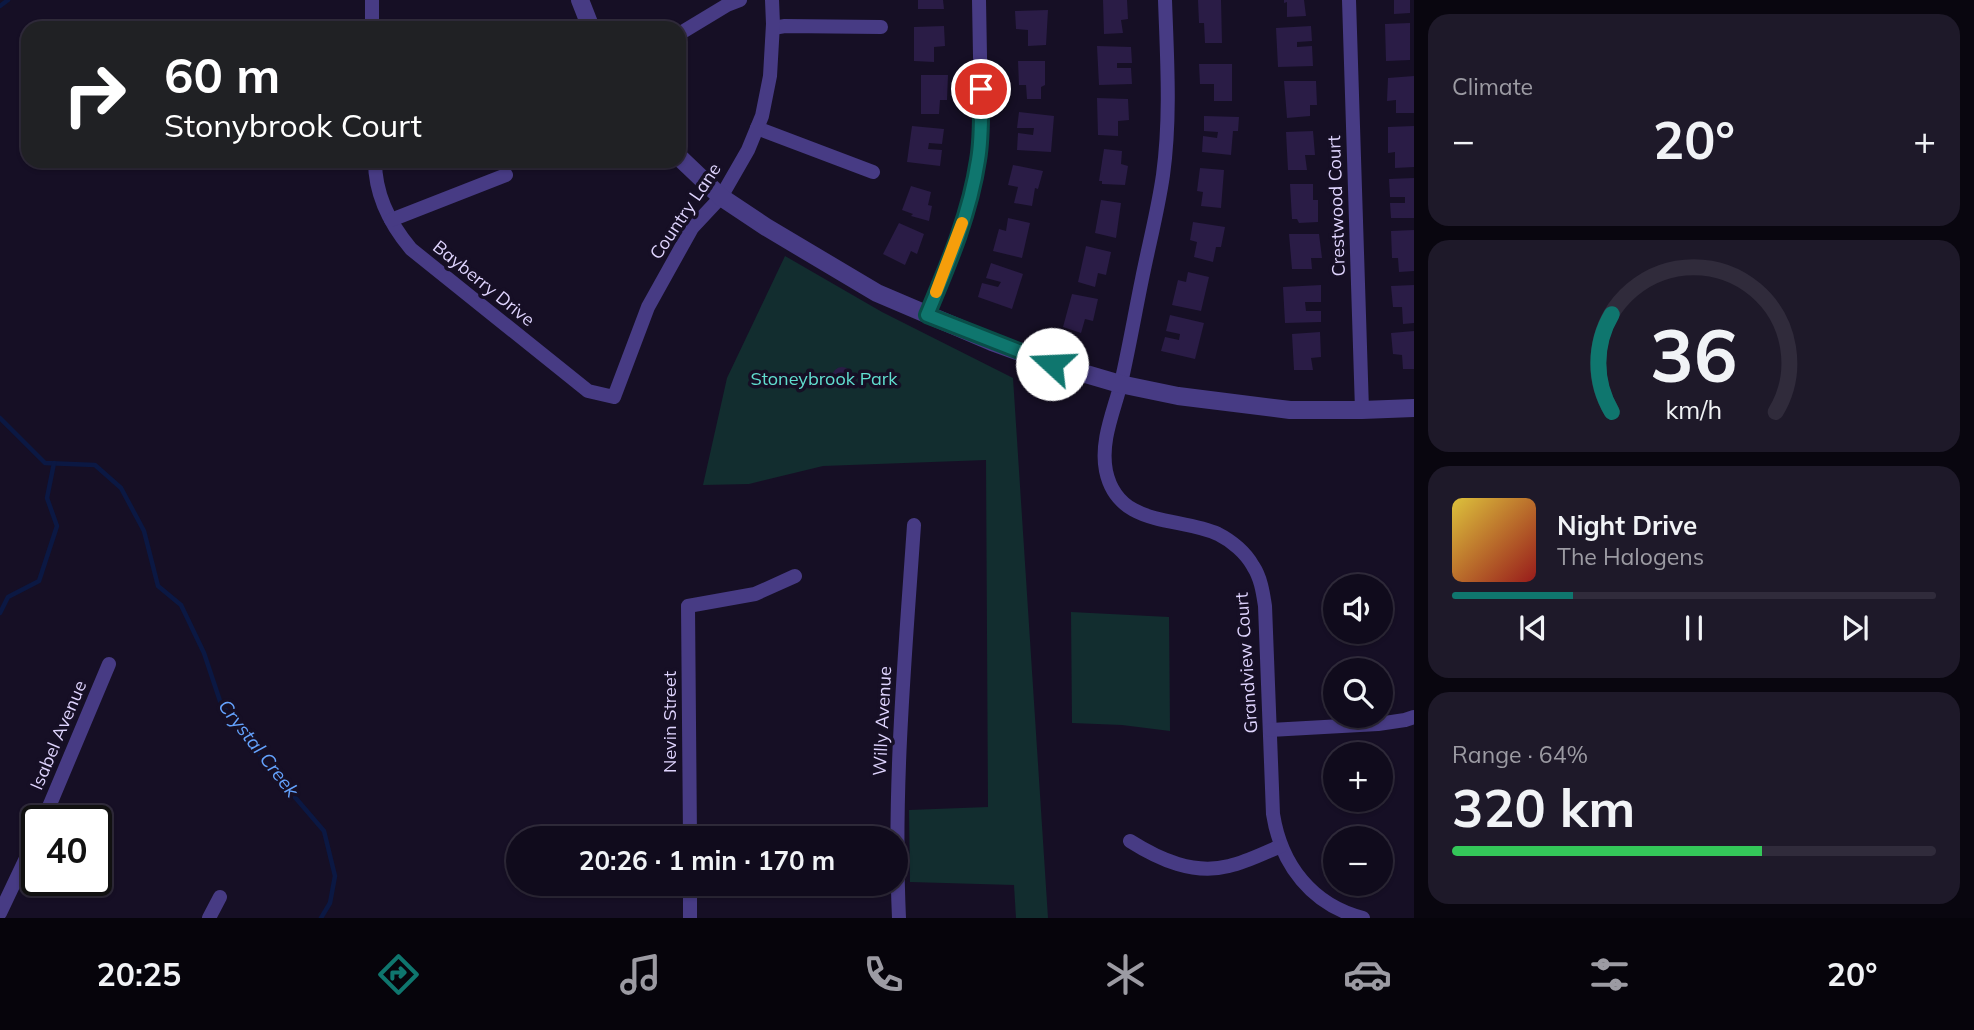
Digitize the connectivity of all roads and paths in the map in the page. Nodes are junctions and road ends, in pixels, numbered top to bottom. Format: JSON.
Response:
{"nodes":[{"id":1,"x":372,"y":0,"type":"edge"},
{"id":2,"x":580,"y":0,"type":"edge"},
{"id":3,"x":740,"y":0,"type":"edge"},
{"id":4,"x":772,"y":0,"type":"edge"},
{"id":5,"x":979,"y":0,"type":"edge"},
{"id":6,"x":1166,"y":0,"type":"edge"},
{"id":7,"x":1349,"y":0,"type":"edge"},
{"id":8,"x":372,"y":21,"type":"edge"},
{"id":9,"x":588,"y":21,"type":"edge"},
{"id":10,"x":881,"y":27,"type":"dead end"},
{"id":11,"x":773,"y":28,"type":"junction"},
{"id":12,"x":686,"y":30,"type":"edge"},
{"id":13,"x":757,"y":128,"type":"junction"},
{"id":14,"x":686,"y":164,"type":"edge"},
{"id":15,"x":376,"y":168,"type":"edge"},
{"id":16,"x":873,"y":172,"type":"dead end"},
{"id":17,"x":506,"y":175,"type":"dead end"},
{"id":18,"x":721,"y":197,"type":"junction"},
{"id":19,"x":391,"y":220,"type":"junction"},
{"id":20,"x":927,"y":315,"type":"junction"},
{"id":21,"x":1120,"y":384,"type":"junction"},
{"id":22,"x":614,"y":397,"type":"joint"},
{"id":23,"x":1414,"y":408,"type":"edge"},
{"id":24,"x":1362,"y":410,"type":"junction"},
{"id":25,"x":914,"y":525,"type":"dead end"},
{"id":26,"x":795,"y":576,"type":"dead end"},
{"id":27,"x":109,"y":664,"type":"dead end"},
{"id":28,"x":1414,"y":717,"type":"edge"},
{"id":29,"x":1270,"y":730,"type":"junction"},
{"id":30,"x":50,"y":805,"type":"edge"},
{"id":31,"x":690,"y":826,"type":"edge"},
{"id":32,"x":1130,"y":841,"type":"dead end"},
{"id":33,"x":1281,"y":846,"type":"junction"},
{"id":34,"x":21,"y":869,"type":"edge"},
{"id":35,"x":690,"y":896,"type":"edge"},
{"id":36,"x":220,"y":897,"type":"dead end"},
{"id":37,"x":0,"y":913,"type":"edge"},
{"id":38,"x":209,"y":918,"type":"edge"},
{"id":39,"x":690,"y":918,"type":"edge"},
{"id":40,"x":899,"y":918,"type":"edge"},
{"id":41,"x":1363,"y":918,"type":"edge"}],
"edges":[{"from":1,"to":8,"type":"street"},
{"from":2,"to":9,"type":"street"},
{"from":3,"to":12,"type":"street"},
{"from":4,"to":11,"type":"street","name":"Country Lane"},
{"from":5,"to":20,"type":"street"},
{"from":6,"to":21,"type":"street","name":"Grandview Court"},
{"from":7,"to":24,"type":"street","name":"Crestwood Court"},
{"from":10,"to":11,"type":"street"},
{"from":11,"to":13,"type":"street","name":"Country Lane"},
{"from":13,"to":16,"type":"street"},
{"from":13,"to":18,"type":"street","name":"Country Lane"},
{"from":14,"to":18,"type":"street"},
{"from":15,"to":19,"type":"street","name":"Bayberry Drive"},
{"from":17,"to":19,"type":"street"},
{"from":18,"to":20,"type":"street"},
{"from":18,"to":22,"type":"street","name":"Country Lane"},
{"from":19,"to":22,"type":"street","name":"Bayberry Drive"},
{"from":20,"to":21,"type":"street"},
{"from":21,"to":24,"type":"street"},
{"from":21,"to":29,"type":"street","name":"Grandview Court"},
{"from":23,"to":24,"type":"street"},
{"from":25,"to":40,"type":"street","name":"Willy Avenue"},
{"from":26,"to":31,"type":"street","name":"Nevin Street"},
{"from":27,"to":30,"type":"street","name":"Isabel Avenue"},
{"from":28,"to":29,"type":"street"},
{"from":29,"to":33,"type":"street","name":"Grandview Court"},
{"from":32,"to":33,"type":"street"},
{"from":33,"to":41,"type":"street","name":"Grandview Court"},
{"from":34,"to":37,"type":"street"},
{"from":35,"to":39,"type":"street"},
{"from":36,"to":38,"type":"street"}]}
